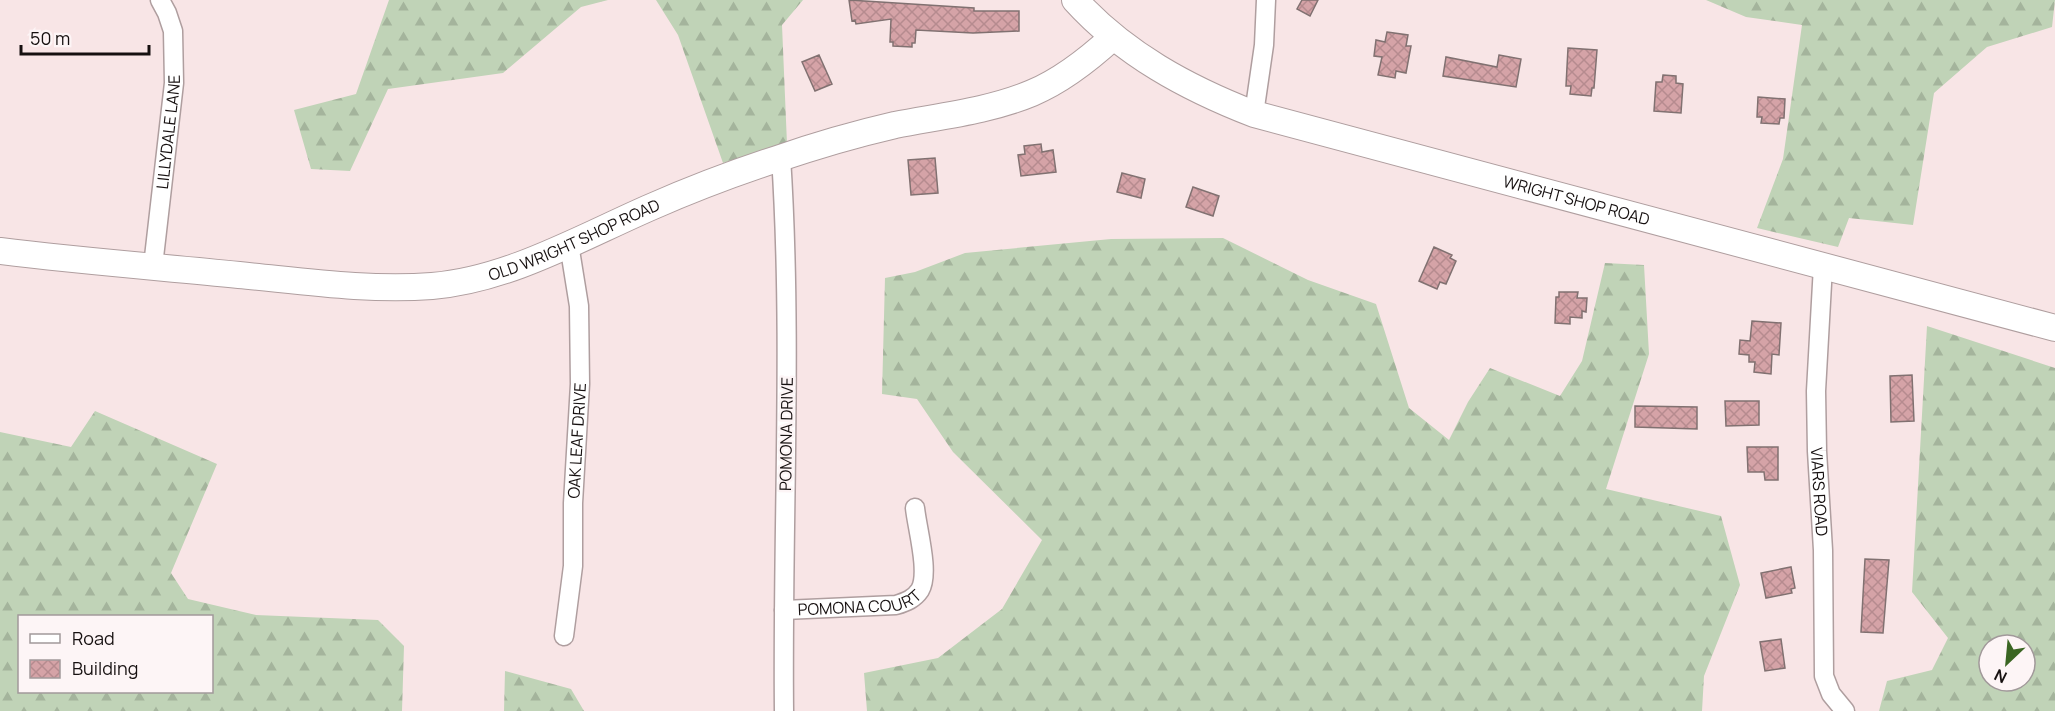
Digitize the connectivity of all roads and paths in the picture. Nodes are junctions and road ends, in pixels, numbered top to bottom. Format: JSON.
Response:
{"nodes":[{"id":1,"x":160,"y":0,"type":"edge"},
{"id":2,"x":1075,"y":0,"type":"edge"},
{"id":3,"x":1266,"y":0,"type":"edge"},
{"id":4,"x":1113,"y":37,"type":"junction"},
{"id":5,"x":1254,"y":114,"type":"junction"},
{"id":6,"x":781,"y":157,"type":"junction"},
{"id":7,"x":569,"y":244,"type":"junction"},
{"id":8,"x":0,"y":251,"type":"edge"},
{"id":9,"x":153,"y":266,"type":"junction"},
{"id":10,"x":1823,"y":266,"type":"junction"},
{"id":11,"x":2055,"y":328,"type":"edge"},
{"id":12,"x":915,"y":508,"type":"dead end"},
{"id":13,"x":784,"y":610,"type":"junction"},
{"id":14,"x":564,"y":636,"type":"dead end"},
{"id":15,"x":784,"y":711,"type":"edge"},
{"id":16,"x":1845,"y":711,"type":"edge"}],
"edges":[{"from":1,"to":9,"type":"street","name":"LILLYDALE LANE"},
{"from":2,"to":4,"type":"street","name":"WRIGHT SHOP ROAD"},
{"from":3,"to":5,"type":"street"},
{"from":4,"to":5,"type":"street","name":"WRIGHT SHOP ROAD"},
{"from":4,"to":6,"type":"street","name":"OLD WRIGHT SHOP ROAD"},
{"from":5,"to":10,"type":"street","name":"WRIGHT SHOP ROAD"},
{"from":6,"to":7,"type":"street","name":"OLD WRIGHT SHOP ROAD"},
{"from":6,"to":13,"type":"street","name":"POMONA DRIVE"},
{"from":7,"to":9,"type":"street","name":"OLD WRIGHT SHOP ROAD"},
{"from":7,"to":14,"type":"street","name":"OAK LEAF DRIVE"},
{"from":8,"to":9,"type":"street","name":"OLD WRIGHT SHOP ROAD"},
{"from":10,"to":11,"type":"street","name":"WRIGHT SHOP ROAD"},
{"from":10,"to":16,"type":"street","name":"VIARS ROAD"},
{"from":12,"to":13,"type":"street","name":"POMONA COURT"},
{"from":13,"to":15,"type":"street","name":"POMONA DRIVE"}]}
